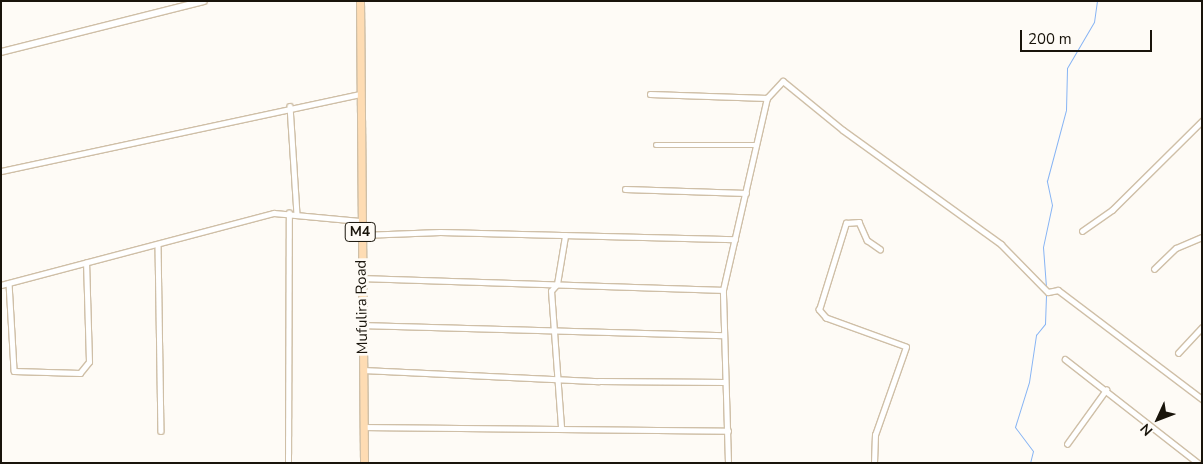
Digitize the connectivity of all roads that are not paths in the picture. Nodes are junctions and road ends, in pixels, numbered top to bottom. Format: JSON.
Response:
{"nodes":[{"id":1,"x":204,"y":1,"type":"edge"},
{"id":2,"x":360,"y":1,"type":"edge"},
{"id":3,"x":1,"y":52,"type":"edge"},
{"id":4,"x":360,"y":94,"type":"junction"},
{"id":5,"x":650,"y":94,"type":"dead end"},
{"id":6,"x":767,"y":98,"type":"junction"},
{"id":7,"x":290,"y":106,"type":"junction"},
{"id":8,"x":1202,"y":121,"type":"edge"},
{"id":9,"x":656,"y":145,"type":"dead end"},
{"id":10,"x":757,"y":145,"type":"junction"},
{"id":11,"x":1,"y":171,"type":"edge"},
{"id":12,"x":625,"y":189,"type":"dead end"},
{"id":13,"x":746,"y":193,"type":"junction"},
{"id":14,"x":289,"y":213,"type":"junction"},
{"id":15,"x":297,"y":213,"type":"junction"},
{"id":16,"x":360,"y":221,"type":"junction"},
{"id":17,"x":1082,"y":231,"type":"dead end"},
{"id":18,"x":360,"y":235,"type":"junction"},
{"id":19,"x":566,"y":236,"type":"junction"},
{"id":20,"x":1202,"y":237,"type":"edge"},
{"id":21,"x":735,"y":239,"type":"junction"},
{"id":22,"x":158,"y":244,"type":"junction"},
{"id":23,"x":880,"y":249,"type":"dead end"},
{"id":24,"x":86,"y":263,"type":"junction"},
{"id":25,"x":1154,"y":269,"type":"dead end"},
{"id":26,"x":361,"y":278,"type":"junction"},
{"id":27,"x":10,"y":283,"type":"junction"},
{"id":28,"x":557,"y":284,"type":"junction"},
{"id":29,"x":1,"y":285,"type":"edge"},
{"id":30,"x":722,"y":290,"type":"junction"},
{"id":31,"x":362,"y":325,"type":"junction"},
{"id":32,"x":1202,"y":327,"type":"edge"},
{"id":33,"x":552,"y":333,"type":"junction"},
{"id":34,"x":722,"y":335,"type":"junction"},
{"id":35,"x":1178,"y":353,"type":"dead end"},
{"id":36,"x":1065,"y":359,"type":"dead end"},
{"id":37,"x":363,"y":370,"type":"junction"},
{"id":38,"x":557,"y":379,"type":"junction"},
{"id":39,"x":725,"y":382,"type":"junction"},
{"id":40,"x":1106,"y":390,"type":"junction"},
{"id":41,"x":1202,"y":399,"type":"edge"},
{"id":42,"x":364,"y":427,"type":"junction"},
{"id":43,"x":561,"y":427,"type":"junction"},
{"id":44,"x":161,"y":431,"type":"dead end"},
{"id":45,"x":728,"y":431,"type":"junction"},
{"id":46,"x":1067,"y":444,"type":"dead end"},
{"id":47,"x":288,"y":463,"type":"edge"},
{"id":48,"x":364,"y":463,"type":"edge"},
{"id":49,"x":728,"y":463,"type":"edge"},
{"id":50,"x":874,"y":463,"type":"edge"},
{"id":51,"x":1198,"y":463,"type":"edge"}],
"edges":[{"from":1,"to":3,"type":"street"},
{"from":2,"to":4,"type":"main road","name":"Mufulira Road","number":"M4"},
{"from":4,"to":7,"type":"street"},
{"from":4,"to":16,"type":"main road","name":"Mufulira Road","number":"M4"},
{"from":5,"to":6,"type":"street"},
{"from":6,"to":10,"type":"street"},
{"from":6,"to":41,"type":"street"},
{"from":7,"to":11,"type":"street"},
{"from":7,"to":15,"type":"street"},
{"from":8,"to":17,"type":"street"},
{"from":9,"to":10,"type":"street"},
{"from":10,"to":13,"type":"street"},
{"from":12,"to":13,"type":"street"},
{"from":13,"to":21,"type":"street"},
{"from":14,"to":15,"type":"street"},
{"from":14,"to":22,"type":"street"},
{"from":14,"to":47,"type":"street"},
{"from":15,"to":16,"type":"street"},
{"from":16,"to":18,"type":"main road","name":"Mufulira Road","number":"M4"},
{"from":18,"to":19,"type":"street"},
{"from":18,"to":26,"type":"main road","name":"Mufulira Road","number":"M4"},
{"from":19,"to":21,"type":"street"},
{"from":19,"to":28,"type":"street"},
{"from":20,"to":25,"type":"street"},
{"from":21,"to":30,"type":"street"},
{"from":22,"to":24,"type":"street"},
{"from":22,"to":44,"type":"street"},
{"from":23,"to":50,"type":"street"},
{"from":24,"to":27,"type":"street"},
{"from":24,"to":27,"type":"street"},
{"from":26,"to":28,"type":"street"},
{"from":26,"to":31,"type":"main road","name":"Mufulira Road","number":"M4"},
{"from":27,"to":29,"type":"street"},
{"from":28,"to":30,"type":"street"},
{"from":28,"to":33,"type":"street"},
{"from":30,"to":34,"type":"street"},
{"from":31,"to":33,"type":"street"},
{"from":31,"to":37,"type":"main road","name":"Mufulira Road","number":"M4"},
{"from":32,"to":35,"type":"street"},
{"from":33,"to":34,"type":"street"},
{"from":33,"to":38,"type":"street"},
{"from":34,"to":39,"type":"street"},
{"from":36,"to":40,"type":"street"},
{"from":37,"to":38,"type":"street"},
{"from":37,"to":42,"type":"main road","name":"Mufulira Road","number":"M4"},
{"from":38,"to":39,"type":"street"},
{"from":38,"to":43,"type":"street"},
{"from":39,"to":45,"type":"street"},
{"from":40,"to":46,"type":"street"},
{"from":40,"to":51,"type":"street"},
{"from":42,"to":43,"type":"street"},
{"from":42,"to":48,"type":"main road","name":"Mufulira Road","number":"M4"},
{"from":43,"to":45,"type":"street"},
{"from":45,"to":49,"type":"street"}]}
